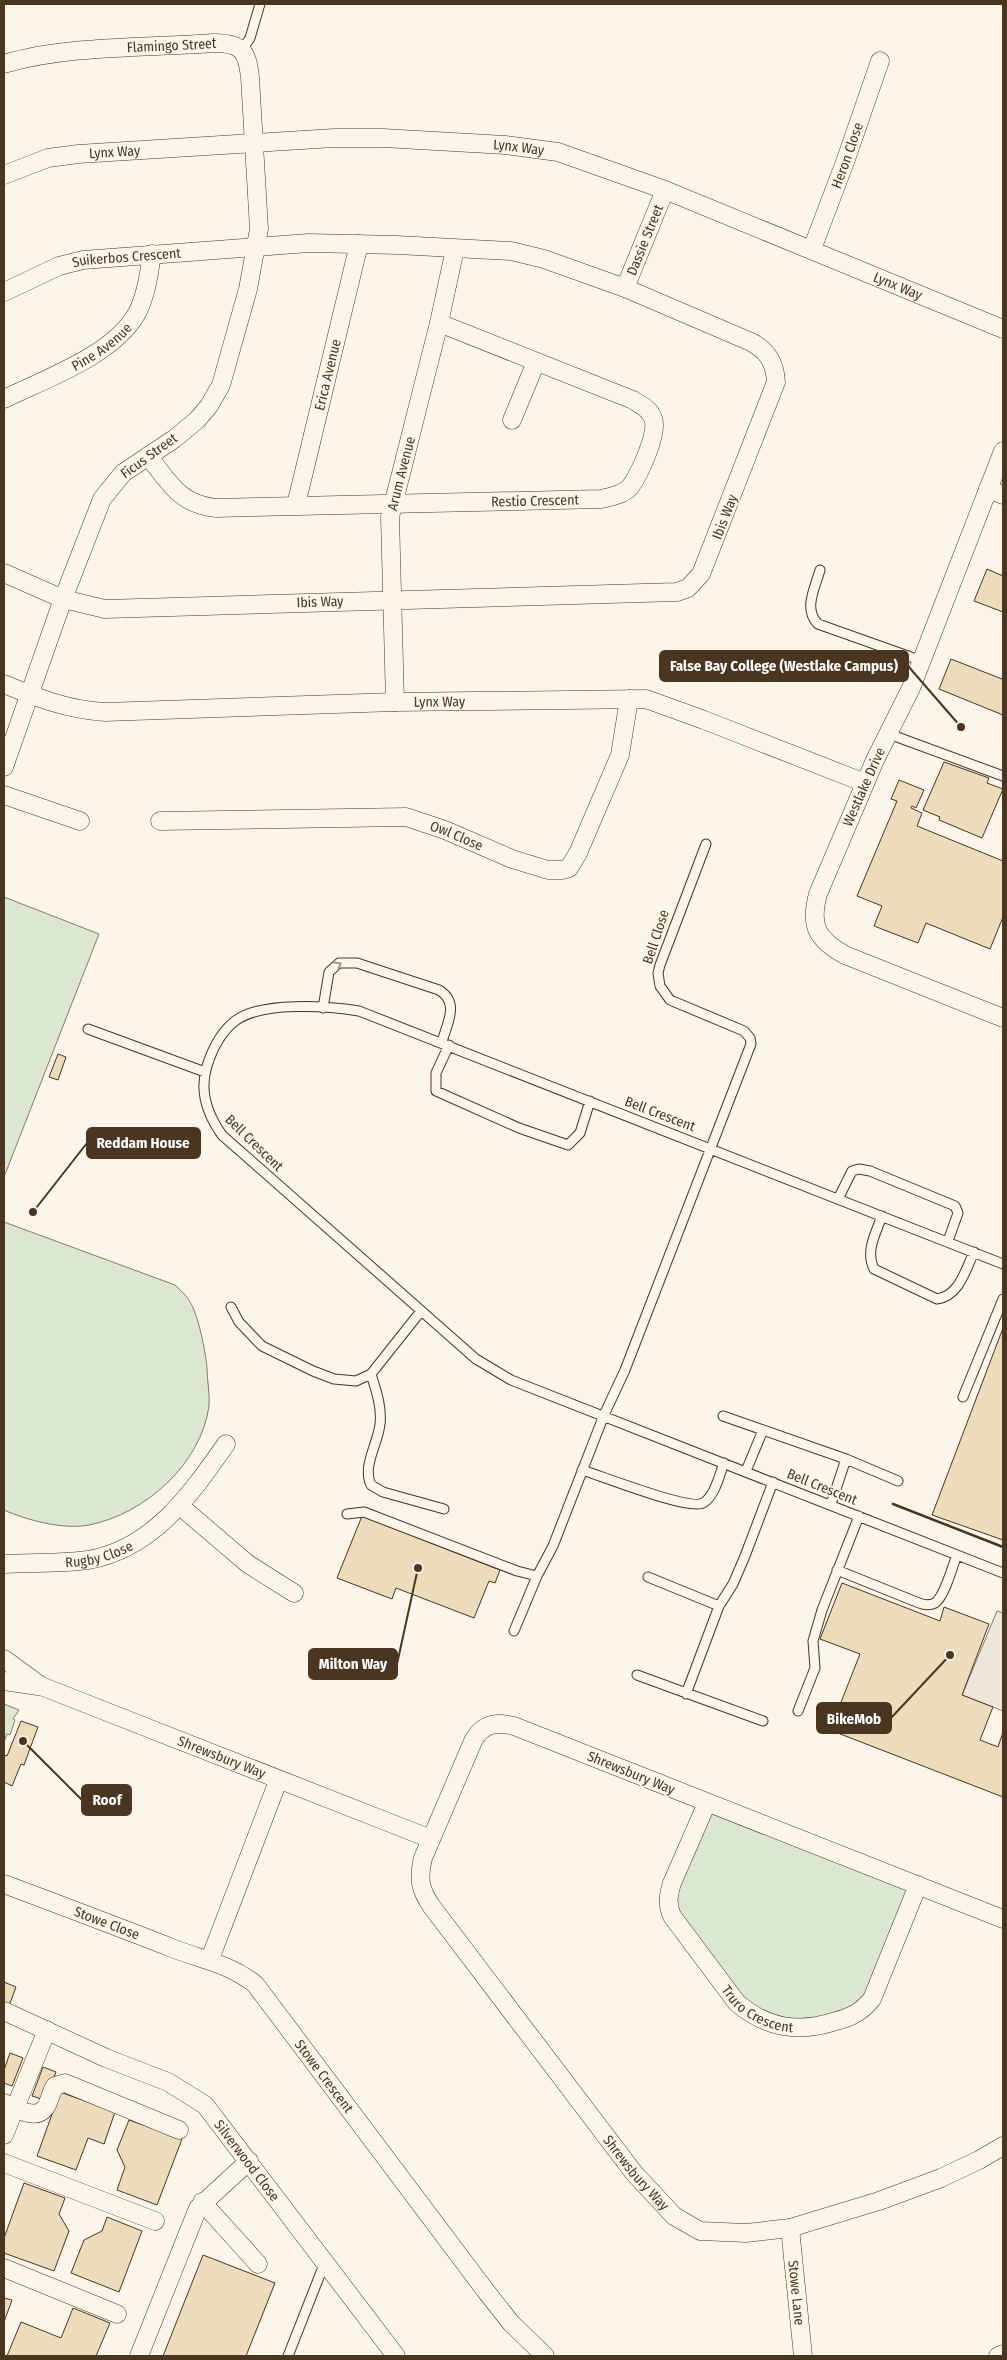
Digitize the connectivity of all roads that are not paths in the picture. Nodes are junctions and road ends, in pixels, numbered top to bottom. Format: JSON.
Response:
{"nodes":[{"id":1,"x":260,"y":4,"type":"edge"},
{"id":2,"x":242,"y":50,"type":"junction"},
{"id":3,"x":880,"y":61,"type":"dead end"},
{"id":4,"x":4,"y":64,"type":"edge"},
{"id":5,"x":255,"y":143,"type":"junction"},
{"id":6,"x":4,"y":175,"type":"edge"},
{"id":7,"x":665,"y":190,"type":"junction"},
{"id":8,"x":359,"y":244,"type":"junction"},
{"id":9,"x":256,"y":247,"type":"junction"},
{"id":10,"x":455,"y":249,"type":"junction"},
{"id":11,"x":812,"y":249,"type":"junction"},
{"id":12,"x":152,"y":254,"type":"junction"},
{"id":13,"x":624,"y":288,"type":"junction"},
{"id":14,"x":4,"y":292,"type":"edge"},
{"id":15,"x":439,"y":323,"type":"junction"},
{"id":16,"x":1003,"y":329,"type":"edge"},
{"id":17,"x":536,"y":362,"type":"junction"},
{"id":18,"x":4,"y":399,"type":"edge"},
{"id":19,"x":512,"y":420,"type":"dead end"},
{"id":20,"x":1003,"y":451,"type":"edge"},
{"id":21,"x":148,"y":456,"type":"junction"},
{"id":22,"x":996,"y":492,"type":"edge"},
{"id":23,"x":392,"y":502,"type":"junction"},
{"id":24,"x":296,"y":505,"type":"junction"},
{"id":25,"x":820,"y":570,"type":"dead end"},
{"id":26,"x":4,"y":573,"type":"edge"},
{"id":27,"x":63,"y":598,"type":"junction"},
{"id":28,"x":392,"y":599,"type":"junction"},
{"id":29,"x":922,"y":660,"type":"junction"},
{"id":30,"x":4,"y":684,"type":"edge"},
{"id":31,"x":30,"y":694,"type":"junction"},
{"id":32,"x":629,"y":698,"type":"junction"},
{"id":33,"x":395,"y":702,"type":"junction"},
{"id":34,"x":889,"y":734,"type":"junction"},
{"id":35,"x":4,"y":767,"type":"edge"},
{"id":36,"x":1003,"y":776,"type":"edge"},
{"id":37,"x":865,"y":783,"type":"junction"},
{"id":38,"x":4,"y":796,"type":"edge"},
{"id":39,"x":80,"y":821,"type":"dead end"},
{"id":40,"x":160,"y":821,"type":"dead end"},
{"id":41,"x":706,"y":844,"type":"dead end"},
{"id":42,"x":323,"y":1008,"type":"junction"},
{"id":43,"x":1003,"y":1018,"type":"edge"},
{"id":44,"x":88,"y":1029,"type":"dead end"},
{"id":45,"x":446,"y":1044,"type":"junction"},
{"id":46,"x":205,"y":1072,"type":"junction"},
{"id":47,"x":590,"y":1101,"type":"junction"},
{"id":48,"x":711,"y":1148,"type":"junction"},
{"id":49,"x":838,"y":1199,"type":"junction"},
{"id":50,"x":882,"y":1216,"type":"junction"},
{"id":51,"x":948,"y":1241,"type":"junction"},
{"id":52,"x":974,"y":1252,"type":"junction"},
{"id":53,"x":1003,"y":1264,"type":"edge"},
{"id":54,"x":1003,"y":1299,"type":"edge"},
{"id":55,"x":230,"y":1308,"type":"dead end"},
{"id":56,"x":421,"y":1311,"type":"junction"},
{"id":57,"x":371,"y":1374,"type":"junction"},
{"id":58,"x":964,"y":1397,"type":"dead end"},
{"id":59,"x":604,"y":1415,"type":"junction"},
{"id":60,"x":723,"y":1416,"type":"dead end"},
{"id":61,"x":764,"y":1430,"type":"junction"},
{"id":62,"x":226,"y":1444,"type":"dead end"},
{"id":63,"x":846,"y":1460,"type":"junction"},
{"id":64,"x":724,"y":1463,"type":"junction"},
{"id":65,"x":582,"y":1470,"type":"junction"},
{"id":66,"x":746,"y":1471,"type":"junction"},
{"id":67,"x":898,"y":1481,"type":"dead end"},
{"id":68,"x":773,"y":1482,"type":"junction"},
{"id":69,"x":831,"y":1504,"type":"junction"},
{"id":70,"x":180,"y":1506,"type":"junction"},
{"id":71,"x":444,"y":1510,"type":"dead end"},
{"id":72,"x":347,"y":1514,"type":"dead end"},
{"id":73,"x":859,"y":1516,"type":"junction"},
{"id":74,"x":957,"y":1555,"type":"junction"},
{"id":75,"x":4,"y":1564,"type":"edge"},
{"id":76,"x":837,"y":1570,"type":"junction"},
{"id":77,"x":1003,"y":1573,"type":"edge"},
{"id":78,"x":537,"y":1576,"type":"junction"},
{"id":79,"x":648,"y":1577,"type":"dead end"},
{"id":80,"x":294,"y":1594,"type":"dead end"},
{"id":81,"x":719,"y":1606,"type":"junction"},
{"id":82,"x":514,"y":1630,"type":"dead end"},
{"id":83,"x":4,"y":1659,"type":"edge"},
{"id":84,"x":637,"y":1674,"type":"dead end"},
{"id":85,"x":4,"y":1681,"type":"edge"},
{"id":86,"x":41,"y":1686,"type":"junction"},
{"id":87,"x":686,"y":1694,"type":"junction"},
{"id":88,"x":798,"y":1711,"type":"dead end"},
{"id":89,"x":763,"y":1721,"type":"dead end"},
{"id":90,"x":278,"y":1780,"type":"junction"},
{"id":91,"x":706,"y":1803,"type":"junction"},
{"id":92,"x":431,"y":1839,"type":"junction"},
{"id":93,"x":4,"y":1884,"type":"edge"},
{"id":94,"x":918,"y":1886,"type":"junction"},
{"id":95,"x":1003,"y":1919,"type":"edge"},
{"id":96,"x":210,"y":1959,"type":"junction"},
{"id":97,"x":4,"y":2012,"type":"edge"},
{"id":98,"x":48,"y":2030,"type":"junction"},
{"id":99,"x":9,"y":2106,"type":"edge"},
{"id":100,"x":179,"y":2130,"type":"dead end"},
{"id":101,"x":4,"y":2135,"type":"edge"},
{"id":102,"x":1003,"y":2146,"type":"edge"},
{"id":103,"x":249,"y":2161,"type":"junction"},
{"id":104,"x":4,"y":2163,"type":"edge"},
{"id":105,"x":202,"y":2202,"type":"junction"},
{"id":106,"x":155,"y":2221,"type":"dead end"},
{"id":107,"x":790,"y":2228,"type":"junction"},
{"id":108,"x":325,"y":2262,"type":"junction"},
{"id":109,"x":258,"y":2264,"type":"dead end"},
{"id":110,"x":4,"y":2268,"type":"edge"},
{"id":111,"x":117,"y":2314,"type":"dead end"},
{"id":112,"x":1003,"y":2354,"type":"edge"},
{"id":113,"x":139,"y":2356,"type":"edge"},
{"id":114,"x":288,"y":2356,"type":"edge"},
{"id":115,"x":396,"y":2356,"type":"edge"},
{"id":116,"x":545,"y":2356,"type":"edge"},
{"id":117,"x":803,"y":2356,"type":"edge"},
{"id":118,"x":998,"y":2356,"type":"edge"}],
"edges":[{"from":1,"to":2,"type":"lane"},
{"from":2,"to":4,"type":"street","name":"Flamingo Street"},
{"from":2,"to":5,"type":"street"},
{"from":3,"to":11,"type":"street","name":"Heron Close"},
{"from":5,"to":6,"type":"street","name":"Lynx Way"},
{"from":5,"to":7,"type":"street","name":"Lynx Way"},
{"from":5,"to":9,"type":"street","name":"Ficus Street"},
{"from":7,"to":11,"type":"street","name":"Lynx Way"},
{"from":7,"to":13,"type":"street","name":"Dassie Street"},
{"from":8,"to":9,"type":"street","name":"Ibis Way"},
{"from":8,"to":10,"type":"street","name":"Ibis Way"},
{"from":8,"to":24,"type":"street","name":"Erica Avenue"},
{"from":9,"to":12,"type":"street","name":"Suikerbos Crescent"},
{"from":9,"to":21,"type":"street","name":"Ficus Street"},
{"from":10,"to":13,"type":"street","name":"Ibis Way"},
{"from":10,"to":15,"type":"street","name":"Arum Avenue"},
{"from":11,"to":16,"type":"street","name":"Lynx Way"},
{"from":12,"to":14,"type":"street","name":"Suikerbos Crescent"},
{"from":12,"to":18,"type":"street","name":"Pine Avenue"},
{"from":13,"to":28,"type":"street","name":"Ibis Way"},
{"from":15,"to":17,"type":"street","name":"Restio Crescent"},
{"from":15,"to":23,"type":"street","name":"Arum Avenue"},
{"from":17,"to":19,"type":"street"},
{"from":17,"to":23,"type":"street","name":"Restio Crescent"},
{"from":20,"to":22,"type":"street","name":"Westlake Drive"},
{"from":21,"to":24,"type":"street","name":"Restio Crescent"},
{"from":21,"to":27,"type":"street","name":"Ficus Street"},
{"from":22,"to":29,"type":"street","name":"Westlake Drive"},
{"from":23,"to":24,"type":"street","name":"Restio Crescent"},
{"from":23,"to":28,"type":"street","name":"Arum Avenue"},
{"from":25,"to":29,"type":"lane"},
{"from":26,"to":27,"type":"street"},
{"from":27,"to":28,"type":"street","name":"Ibis Way"},
{"from":27,"to":31,"type":"street","name":"Ficus Street"},
{"from":28,"to":33,"type":"street","name":"Arum Avenue"},
{"from":29,"to":34,"type":"street","name":"Westlake Drive"},
{"from":30,"to":31,"type":"street","name":"Lynx Way"},
{"from":31,"to":33,"type":"street","name":"Lynx Way"},
{"from":31,"to":35,"type":"street","name":"Ficus Street"},
{"from":32,"to":33,"type":"street","name":"Lynx Way"},
{"from":32,"to":37,"type":"street","name":"Lynx Way"},
{"from":32,"to":40,"type":"street","name":"Owl Close"},
{"from":34,"to":36,"type":"lane"},
{"from":34,"to":37,"type":"street","name":"Westlake Drive"},
{"from":37,"to":43,"type":"street","name":"Westlake Drive"},
{"from":38,"to":39,"type":"street"},
{"from":41,"to":48,"type":"lane","name":"Bell Close"},
{"from":42,"to":45,"type":"lane","name":"Bell Crescent"},
{"from":42,"to":45,"type":"lane","one_way":true},
{"from":42,"to":46,"type":"lane","name":"Bell Crescent"},
{"from":44,"to":46,"type":"lane"},
{"from":45,"to":47,"type":"lane","name":"Bell Crescent"},
{"from":45,"to":47,"type":"lane"},
{"from":46,"to":56,"type":"lane","name":"Bell Crescent"},
{"from":47,"to":48,"type":"lane","name":"Bell Crescent"},
{"from":48,"to":49,"type":"lane","name":"Bell Crescent"},
{"from":48,"to":59,"type":"lane"},
{"from":49,"to":50,"type":"lane","name":"Bell Crescent"},
{"from":49,"to":51,"type":"lane"},
{"from":50,"to":51,"type":"lane","name":"Bell Crescent"},
{"from":50,"to":52,"type":"lane"},
{"from":51,"to":52,"type":"lane","name":"Bell Crescent"},
{"from":52,"to":53,"type":"lane","name":"Bell Crescent"},
{"from":54,"to":58,"type":"lane"},
{"from":55,"to":57,"type":"lane"},
{"from":56,"to":57,"type":"lane"},
{"from":56,"to":59,"type":"lane","name":"Bell Crescent"},
{"from":57,"to":71,"type":"lane"},
{"from":59,"to":64,"type":"lane","name":"Bell Crescent"},
{"from":59,"to":65,"type":"lane"},
{"from":60,"to":61,"type":"lane"},
{"from":61,"to":63,"type":"lane"},
{"from":61,"to":66,"type":"lane"},
{"from":62,"to":70,"type":"street","name":"Rugby Close"},
{"from":63,"to":67,"type":"lane"},
{"from":63,"to":69,"type":"lane"},
{"from":64,"to":65,"type":"lane"},
{"from":64,"to":66,"type":"lane","name":"Bell Crescent"},
{"from":65,"to":78,"type":"lane"},
{"from":66,"to":68,"type":"lane","name":"Bell Crescent"},
{"from":68,"to":69,"type":"lane","name":"Bell Crescent"},
{"from":68,"to":81,"type":"lane"},
{"from":69,"to":73,"type":"lane","name":"Bell Crescent"},
{"from":70,"to":75,"type":"street","name":"Rugby Close"},
{"from":70,"to":80,"type":"street"},
{"from":72,"to":78,"type":"lane"},
{"from":73,"to":74,"type":"lane","name":"Bell Crescent"},
{"from":73,"to":76,"type":"lane"},
{"from":74,"to":76,"type":"lane"},
{"from":74,"to":77,"type":"lane","name":"Bell Crescent"},
{"from":76,"to":88,"type":"lane"},
{"from":78,"to":82,"type":"lane"},
{"from":79,"to":81,"type":"lane"},
{"from":81,"to":87,"type":"lane"},
{"from":83,"to":86,"type":"street"},
{"from":84,"to":87,"type":"lane"},
{"from":85,"to":86,"type":"street"},
{"from":86,"to":90,"type":"street","name":"Shrewsbury Way"},
{"from":87,"to":89,"type":"lane"},
{"from":90,"to":92,"type":"street","name":"Shrewsbury Way"},
{"from":90,"to":96,"type":"street"},
{"from":91,"to":92,"type":"street","name":"Shrewsbury Way"},
{"from":91,"to":94,"type":"street","name":"Shrewsbury Way"},
{"from":91,"to":94,"type":"street","name":"Truro Crescent"},
{"from":92,"to":107,"type":"street","name":"Shrewsbury Way"},
{"from":93,"to":96,"type":"street","name":"Stowe Close"},
{"from":94,"to":95,"type":"street","name":"Shrewsbury Way"},
{"from":96,"to":116,"type":"street","name":"Stowe Crescent"},
{"from":97,"to":98,"type":"street","name":"Silverwood Close"},
{"from":98,"to":99,"type":"street"},
{"from":98,"to":103,"type":"street","name":"Silverwood Close"},
{"from":99,"to":100,"type":"street"},
{"from":99,"to":101,"type":"street"},
{"from":102,"to":107,"type":"street","name":"Shrewsbury Way"},
{"from":103,"to":105,"type":"street"},
{"from":103,"to":108,"type":"street","name":"Silverwood Close"},
{"from":104,"to":106,"type":"street"},
{"from":105,"to":109,"type":"street"},
{"from":105,"to":113,"type":"street"},
{"from":107,"to":117,"type":"street","name":"Stowe Lane"},
{"from":108,"to":114,"type":"lane"},
{"from":108,"to":115,"type":"street","name":"Silverwood Close"},
{"from":110,"to":111,"type":"street"},
{"from":112,"to":118,"type":"street"}]}
